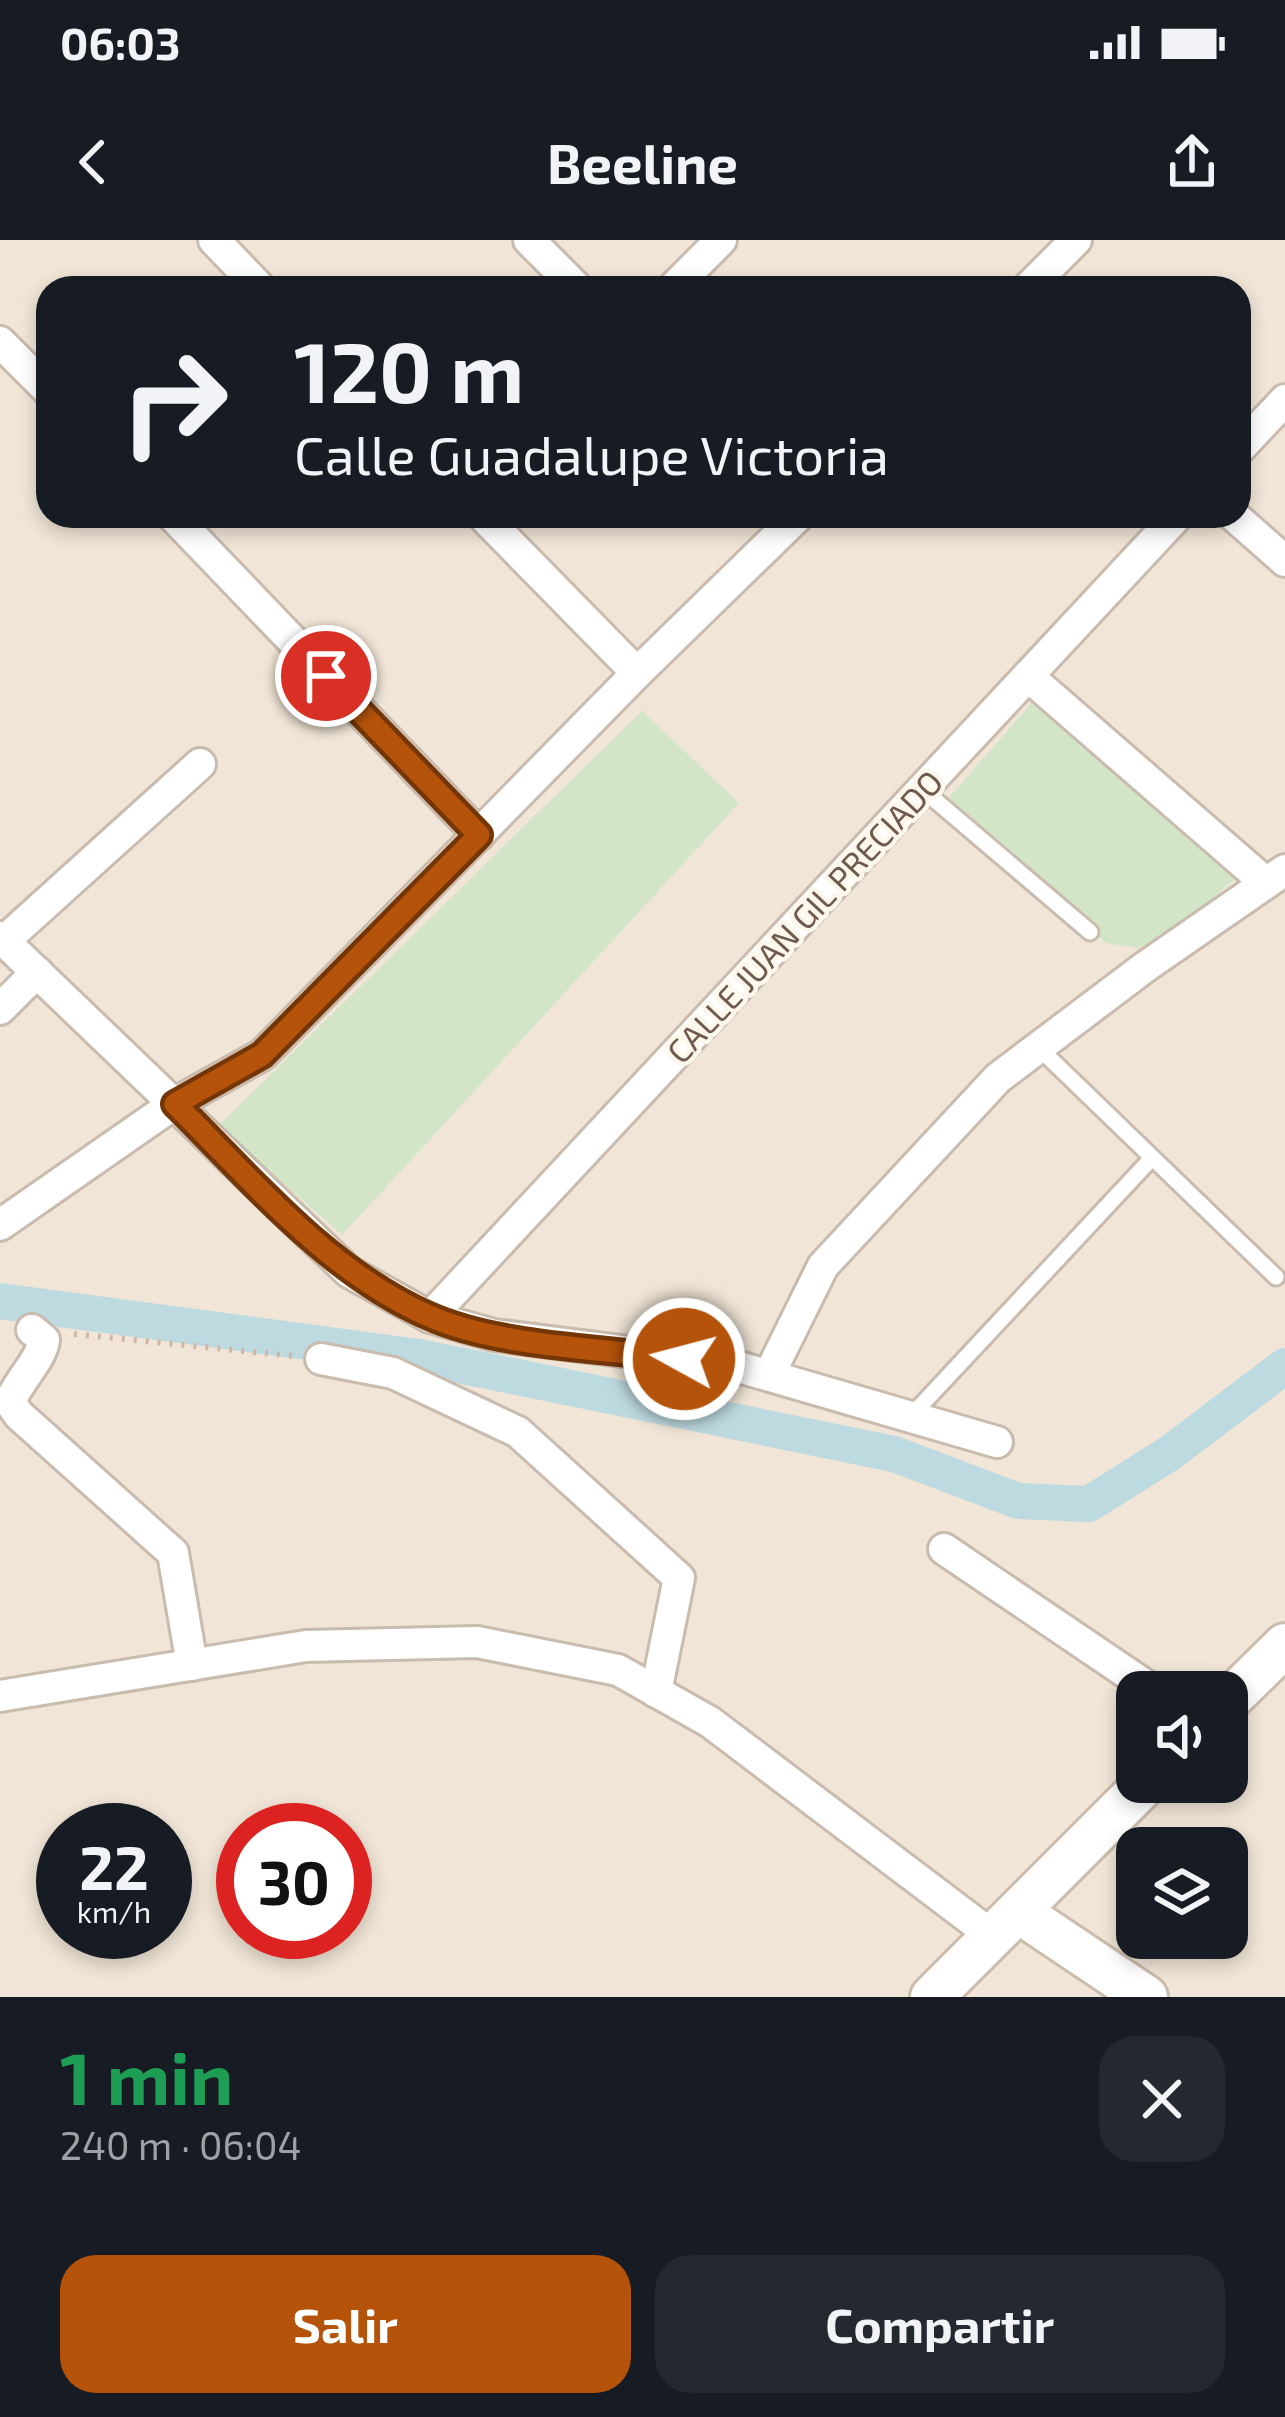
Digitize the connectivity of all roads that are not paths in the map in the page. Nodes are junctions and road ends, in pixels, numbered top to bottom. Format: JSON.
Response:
{"nodes":[{"id":1,"x":214,"y":240,"type":"edge"},
{"id":2,"x":529,"y":240,"type":"edge"},
{"id":3,"x":721,"y":240,"type":"edge"},
{"id":4,"x":1076,"y":240,"type":"edge"},
{"id":5,"x":248,"y":276,"type":"edge"},
{"id":6,"x":565,"y":276,"type":"edge"},
{"id":7,"x":685,"y":276,"type":"edge"},
{"id":8,"x":1040,"y":276,"type":"edge"},
{"id":9,"x":0,"y":342,"type":"edge"},
{"id":10,"x":36,"y":378,"type":"edge"},
{"id":11,"x":1285,"y":400,"type":"edge"},
{"id":12,"x":1251,"y":436,"type":"edge"},
{"id":13,"x":185,"y":528,"type":"edge"},
{"id":14,"x":495,"y":528,"type":"edge"},
{"id":15,"x":786,"y":528,"type":"edge"},
{"id":16,"x":1166,"y":528,"type":"edge"},
{"id":17,"x":1248,"y":528,"type":"edge"},
{"id":18,"x":1285,"y":561,"type":"edge"},
{"id":19,"x":637,"y":673,"type":"junction"},
{"id":20,"x":1028,"y":676,"type":"junction"},
{"id":21,"x":200,"y":764,"type":"dead end"},
{"id":22,"x":922,"y":789,"type":"junction"},
{"id":23,"x":479,"y":835,"type":"junction"},
{"id":24,"x":1276,"y":877,"type":"edge"},
{"id":25,"x":1090,"y":932,"type":"dead end"},
{"id":26,"x":2,"y":939,"type":"edge"},
{"id":27,"x":37,"y":972,"type":"junction"},
{"id":28,"x":0,"y":1010,"type":"edge"},
{"id":29,"x":1038,"y":1047,"type":"junction"},
{"id":30,"x":175,"y":1104,"type":"junction"},
{"id":31,"x":1151,"y":1159,"type":"junction"},
{"id":32,"x":0,"y":1225,"type":"edge"},
{"id":33,"x":1276,"y":1277,"type":"dead end"},
{"id":34,"x":430,"y":1317,"type":"junction"},
{"id":35,"x":38,"y":1340,"type":"road end"},
{"id":36,"x":321,"y":1359,"type":"road end"},
{"id":37,"x":769,"y":1376,"type":"junction"},
{"id":38,"x":911,"y":1416,"type":"junction"},
{"id":39,"x":997,"y":1442,"type":"dead end"},
{"id":40,"x":944,"y":1549,"type":"dead end"},
{"id":41,"x":1285,"y":1645,"type":"edge"},
{"id":42,"x":192,"y":1665,"type":"junction"},
{"id":43,"x":1124,"y":1671,"type":"edge"},
{"id":44,"x":1248,"y":1681,"type":"edge"},
{"id":45,"x":656,"y":1692,"type":"junction"},
{"id":46,"x":0,"y":1696,"type":"edge"},
{"id":47,"x":1126,"y":1803,"type":"edge"},
{"id":48,"x":1006,"y":1924,"type":"junction"},
{"id":49,"x":932,"y":1997,"type":"edge"},
{"id":50,"x":1146,"y":1997,"type":"edge"}],
"edges":[{"from":1,"to":5,"type":"street"},
{"from":2,"to":6,"type":"street"},
{"from":3,"to":7,"type":"street"},
{"from":4,"to":8,"type":"street"},
{"from":9,"to":10,"type":"street"},
{"from":11,"to":12,"type":"street"},
{"from":13,"to":23,"type":"street"},
{"from":14,"to":19,"type":"street"},
{"from":15,"to":19,"type":"street"},
{"from":16,"to":20,"type":"street","name":"CALLE JUAN GIL PRECIADO"},
{"from":17,"to":18,"type":"street"},
{"from":19,"to":23,"type":"street"},
{"from":20,"to":22,"type":"street","name":"CALLE JUAN GIL PRECIADO"},
{"from":20,"to":24,"type":"street"},
{"from":21,"to":26,"type":"street"},
{"from":22,"to":25,"type":"lane"},
{"from":22,"to":34,"type":"street","name":"CALLE JUAN GIL PRECIADO"},
{"from":23,"to":30,"type":"street"},
{"from":24,"to":29,"type":"street"},
{"from":26,"to":27,"type":"street"},
{"from":27,"to":28,"type":"street"},
{"from":27,"to":30,"type":"street"},
{"from":29,"to":31,"type":"lane"},
{"from":29,"to":37,"type":"street"},
{"from":30,"to":32,"type":"street"},
{"from":30,"to":34,"type":"street"},
{"from":31,"to":33,"type":"lane"},
{"from":31,"to":38,"type":"lane"},
{"from":34,"to":37,"type":"street"},
{"from":35,"to":42,"type":"street"},
{"from":36,"to":45,"type":"street"},
{"from":37,"to":38,"type":"street"},
{"from":38,"to":39,"type":"street"},
{"from":40,"to":43,"type":"street"},
{"from":41,"to":44,"type":"street"},
{"from":42,"to":45,"type":"street"},
{"from":42,"to":46,"type":"street"},
{"from":45,"to":48,"type":"street"},
{"from":47,"to":48,"type":"street"},
{"from":48,"to":49,"type":"street"},
{"from":48,"to":50,"type":"street"}]}
